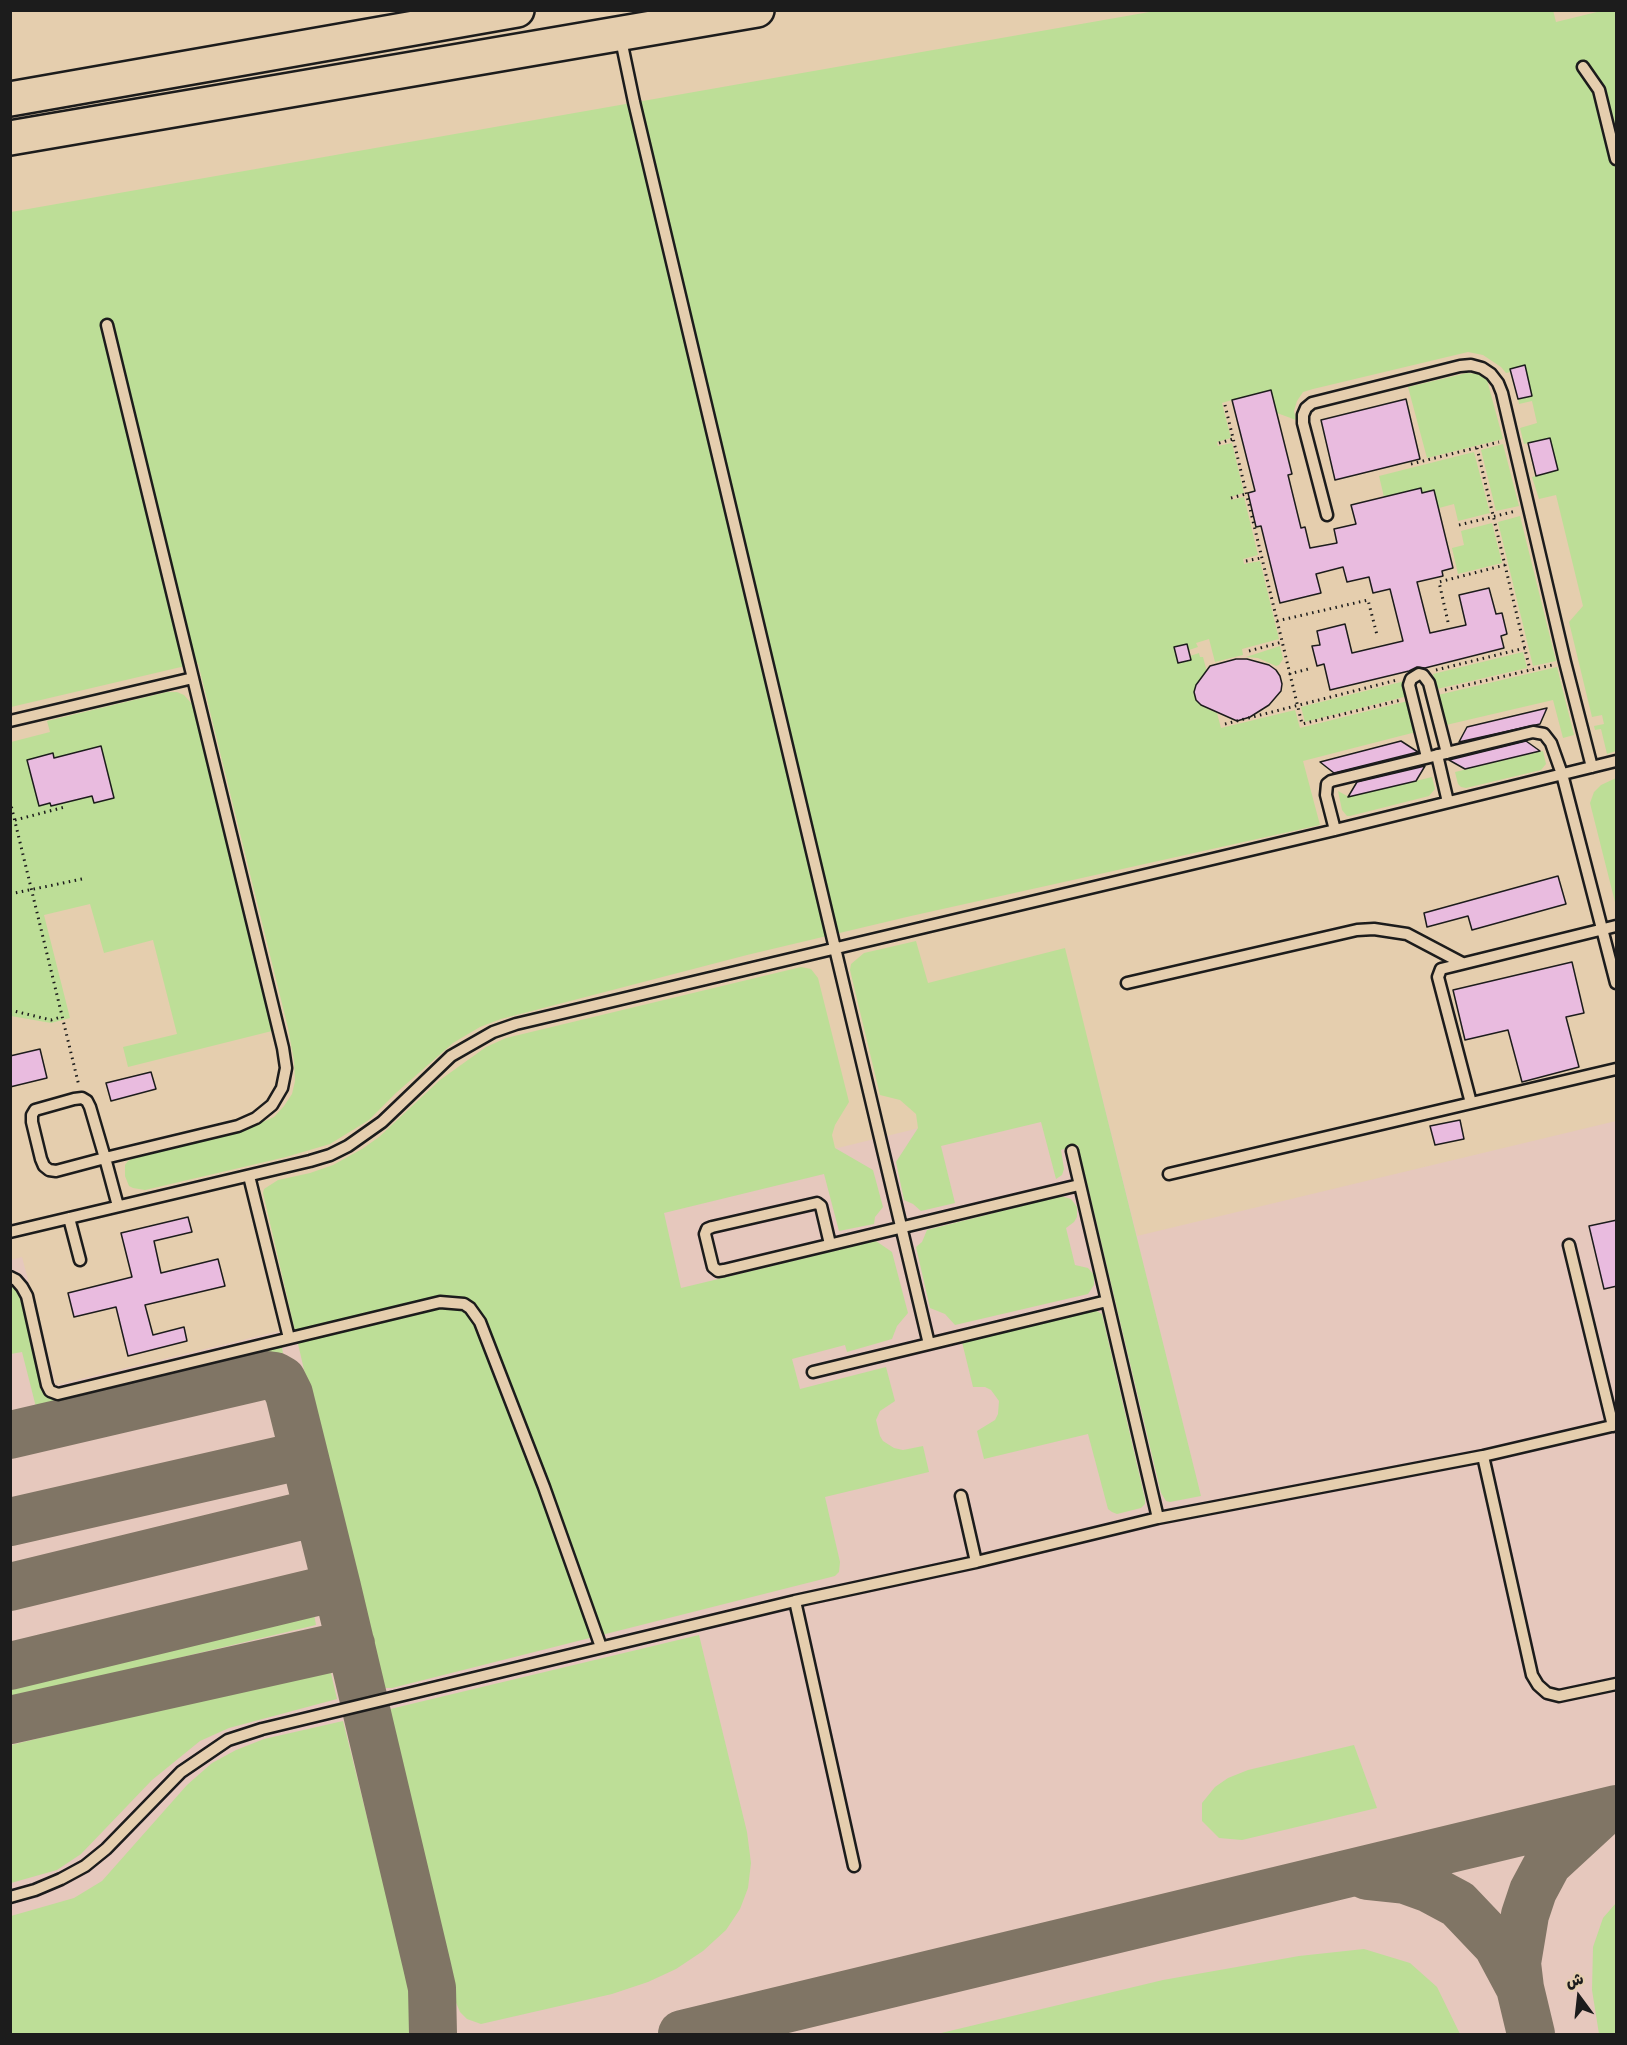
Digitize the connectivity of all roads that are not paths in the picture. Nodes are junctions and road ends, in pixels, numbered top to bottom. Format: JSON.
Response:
{"nodes":[{"id":1,"x":517,"y":10,"type":"edge"},
{"id":2,"x":757,"y":10,"type":"edge"},
{"id":3,"x":619,"y":23,"type":"edge"},
{"id":4,"x":1584,"y":67,"type":"dead end"},
{"id":5,"x":10,"y":99,"type":"edge"},
{"id":6,"x":10,"y":138,"type":"edge"},
{"id":7,"x":1617,"y":159,"type":"edge"},
{"id":8,"x":107,"y":325,"type":"dead end"},
{"id":9,"x":1327,"y":515,"type":"dead end"},
{"id":10,"x":193,"y":678,"type":"junction"},
{"id":11,"x":10,"y":721,"type":"edge"},
{"id":12,"x":1437,"y":755,"type":"junction"},
{"id":13,"x":1617,"y":761,"type":"edge"},
{"id":14,"x":1592,"y":767,"type":"junction"},
{"id":15,"x":1562,"y":774,"type":"junction"},
{"id":16,"x":1448,"y":802,"type":"junction"},
{"id":17,"x":1335,"y":830,"type":"junction"},
{"id":18,"x":1617,"y":926,"type":"edge"},
{"id":19,"x":1603,"y":930,"type":"junction"},
{"id":20,"x":835,"y":948,"type":"junction"},
{"id":21,"x":1462,"y":963,"type":"junction"},
{"id":22,"x":1127,"y":983,"type":"dead end"},
{"id":23,"x":1617,"y":983,"type":"edge"},
{"id":24,"x":1617,"y":1069,"type":"edge"},
{"id":25,"x":1472,"y":1103,"type":"junction"},
{"id":26,"x":1071,"y":1151,"type":"dead end"},
{"id":27,"x":105,"y":1158,"type":"junction"},
{"id":28,"x":1169,"y":1174,"type":"dead end"},
{"id":29,"x":249,"y":1176,"type":"junction"},
{"id":30,"x":1080,"y":1185,"type":"junction"},
{"id":31,"x":118,"y":1206,"type":"junction"},
{"id":32,"x":69,"y":1218,"type":"junction"},
{"id":33,"x":901,"y":1227,"type":"junction"},
{"id":34,"x":10,"y":1232,"type":"edge"},
{"id":35,"x":830,"y":1244,"type":"junction"},
{"id":36,"x":1569,"y":1245,"type":"dead end"},
{"id":37,"x":80,"y":1260,"type":"dead end"},
{"id":38,"x":10,"y":1277,"type":"edge"},
{"id":39,"x":1107,"y":1301,"type":"junction"},
{"id":40,"x":289,"y":1338,"type":"junction"},
{"id":41,"x":929,"y":1344,"type":"junction"},
{"id":42,"x":813,"y":1372,"type":"dead end"},
{"id":43,"x":1615,"y":1425,"type":"edge"},
{"id":44,"x":1483,"y":1456,"type":"junction"},
{"id":45,"x":961,"y":1496,"type":"dead end"},
{"id":46,"x":1158,"y":1518,"type":"junction"},
{"id":47,"x":976,"y":1562,"type":"junction"},
{"id":48,"x":795,"y":1601,"type":"junction"},
{"id":49,"x":601,"y":1647,"type":"junction"},
{"id":50,"x":1617,"y":1684,"type":"edge"},
{"id":51,"x":854,"y":1866,"type":"dead end"},
{"id":52,"x":10,"y":1896,"type":"edge"}],
"edges":[{"from":1,"to":5,"type":"highway"},
{"from":2,"to":3,"type":"highway"},
{"from":3,"to":6,"type":"highway"},
{"from":3,"to":20,"type":"lane"},
{"from":4,"to":7,"type":"lane"},
{"from":8,"to":10,"type":"lane"},
{"from":9,"to":14,"type":"lane"},
{"from":10,"to":11,"type":"lane"},
{"from":10,"to":27,"type":"lane"},
{"from":12,"to":12,"type":"lane"},
{"from":12,"to":15,"type":"lane"},
{"from":12,"to":16,"type":"lane"},
{"from":12,"to":17,"type":"lane"},
{"from":13,"to":14,"type":"lane"},
{"from":14,"to":15,"type":"lane"},
{"from":15,"to":16,"type":"lane"},
{"from":15,"to":19,"type":"lane"},
{"from":16,"to":17,"type":"lane"},
{"from":17,"to":20,"type":"lane"},
{"from":18,"to":19,"type":"lane"},
{"from":19,"to":21,"type":"lane"},
{"from":19,"to":23,"type":"lane"},
{"from":20,"to":29,"type":"lane"},
{"from":20,"to":33,"type":"lane"},
{"from":21,"to":22,"type":"lane"},
{"from":21,"to":25,"type":"lane"},
{"from":24,"to":25,"type":"lane"},
{"from":25,"to":28,"type":"lane"},
{"from":26,"to":30,"type":"lane"},
{"from":27,"to":27,"type":"lane"},
{"from":27,"to":31,"type":"lane"},
{"from":29,"to":31,"type":"lane"},
{"from":29,"to":40,"type":"lane"},
{"from":30,"to":33,"type":"lane"},
{"from":30,"to":39,"type":"lane"},
{"from":31,"to":32,"type":"lane"},
{"from":32,"to":34,"type":"lane"},
{"from":32,"to":37,"type":"lane"},
{"from":33,"to":35,"type":"lane"},
{"from":33,"to":41,"type":"lane"},
{"from":35,"to":35,"type":"lane"},
{"from":36,"to":43,"type":"lane"},
{"from":38,"to":40,"type":"lane"},
{"from":39,"to":41,"type":"lane"},
{"from":39,"to":46,"type":"lane"},
{"from":40,"to":49,"type":"lane"},
{"from":41,"to":42,"type":"lane"},
{"from":43,"to":44,"type":"lane"},
{"from":44,"to":46,"type":"lane"},
{"from":44,"to":50,"type":"lane"},
{"from":45,"to":47,"type":"lane"},
{"from":46,"to":47,"type":"lane"},
{"from":47,"to":48,"type":"lane"},
{"from":48,"to":49,"type":"lane"},
{"from":48,"to":51,"type":"lane"},
{"from":49,"to":52,"type":"lane"}]}
